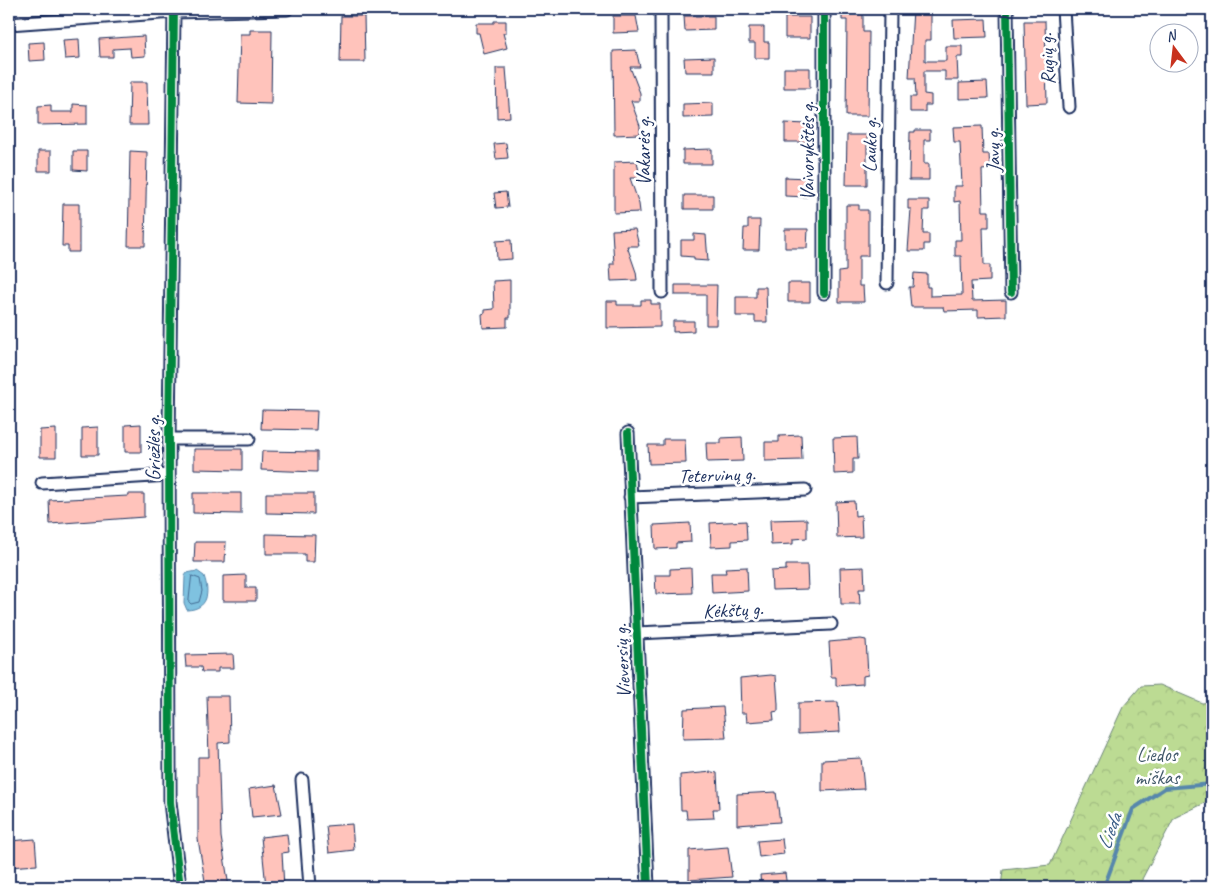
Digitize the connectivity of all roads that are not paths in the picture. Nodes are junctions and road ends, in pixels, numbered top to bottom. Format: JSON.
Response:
{"nodes":[{"id":1,"x":288,"y":9,"type":"edge"},
{"id":2,"x":661,"y":9,"type":"edge"},
{"id":3,"x":824,"y":9,"type":"edge"},
{"id":4,"x":890,"y":9,"type":"edge"},
{"id":5,"x":1006,"y":9,"type":"edge"},
{"id":6,"x":1063,"y":9,"type":"edge"},
{"id":7,"x":174,"y":10,"type":"edge"},
{"id":8,"x":9,"y":24,"type":"edge"},
{"id":9,"x":1069,"y":107,"type":"dead end"},
{"id":10,"x":887,"y":282,"type":"dead end"},
{"id":11,"x":662,"y":292,"type":"dead end"},
{"id":12,"x":1011,"y":292,"type":"dead end"},
{"id":13,"x":824,"y":293,"type":"dead end"},
{"id":14,"x":628,"y":433,"type":"dead end"},
{"id":15,"x":169,"y":439,"type":"junction"},
{"id":16,"x":249,"y":439,"type":"dead end"},
{"id":17,"x":169,"y":475,"type":"junction"},
{"id":18,"x":42,"y":483,"type":"dead end"},
{"id":19,"x":805,"y":490,"type":"dead end"},
{"id":20,"x":630,"y":497,"type":"junction"},
{"id":21,"x":832,"y":624,"type":"dead end"},
{"id":22,"x":637,"y":633,"type":"junction"},
{"id":23,"x":302,"y":780,"type":"dead end"},
{"id":24,"x":180,"y":887,"type":"edge"},
{"id":25,"x":310,"y":887,"type":"edge"},
{"id":26,"x":648,"y":887,"type":"edge"}],
"edges":[{"from":1,"to":7,"type":"street"},
{"from":2,"to":11,"type":"street","name":"Vakarės g."},
{"from":3,"to":13,"type":"street","name":"Vaivorykštės g."},
{"from":4,"to":10,"type":"street","name":"Lauko g."},
{"from":5,"to":12,"type":"street","name":"Javų g."},
{"from":6,"to":9,"type":"street","name":"Rugių g."},
{"from":7,"to":8,"type":"street"},
{"from":7,"to":15,"type":"street","name":"Griežlės g."},
{"from":14,"to":20,"type":"street","name":"Vieversių g."},
{"from":15,"to":16,"type":"street"},
{"from":15,"to":17,"type":"street","name":"Griežlės g."},
{"from":17,"to":18,"type":"street"},
{"from":17,"to":24,"type":"street","name":"Griežlės g."},
{"from":19,"to":20,"type":"street","name":"Tetervinų g."},
{"from":20,"to":22,"type":"street","name":"Vieversių g."},
{"from":21,"to":22,"type":"street","name":"Kėkštų g."},
{"from":22,"to":26,"type":"street","name":"Vieversių g."},
{"from":23,"to":25,"type":"street"}]}
